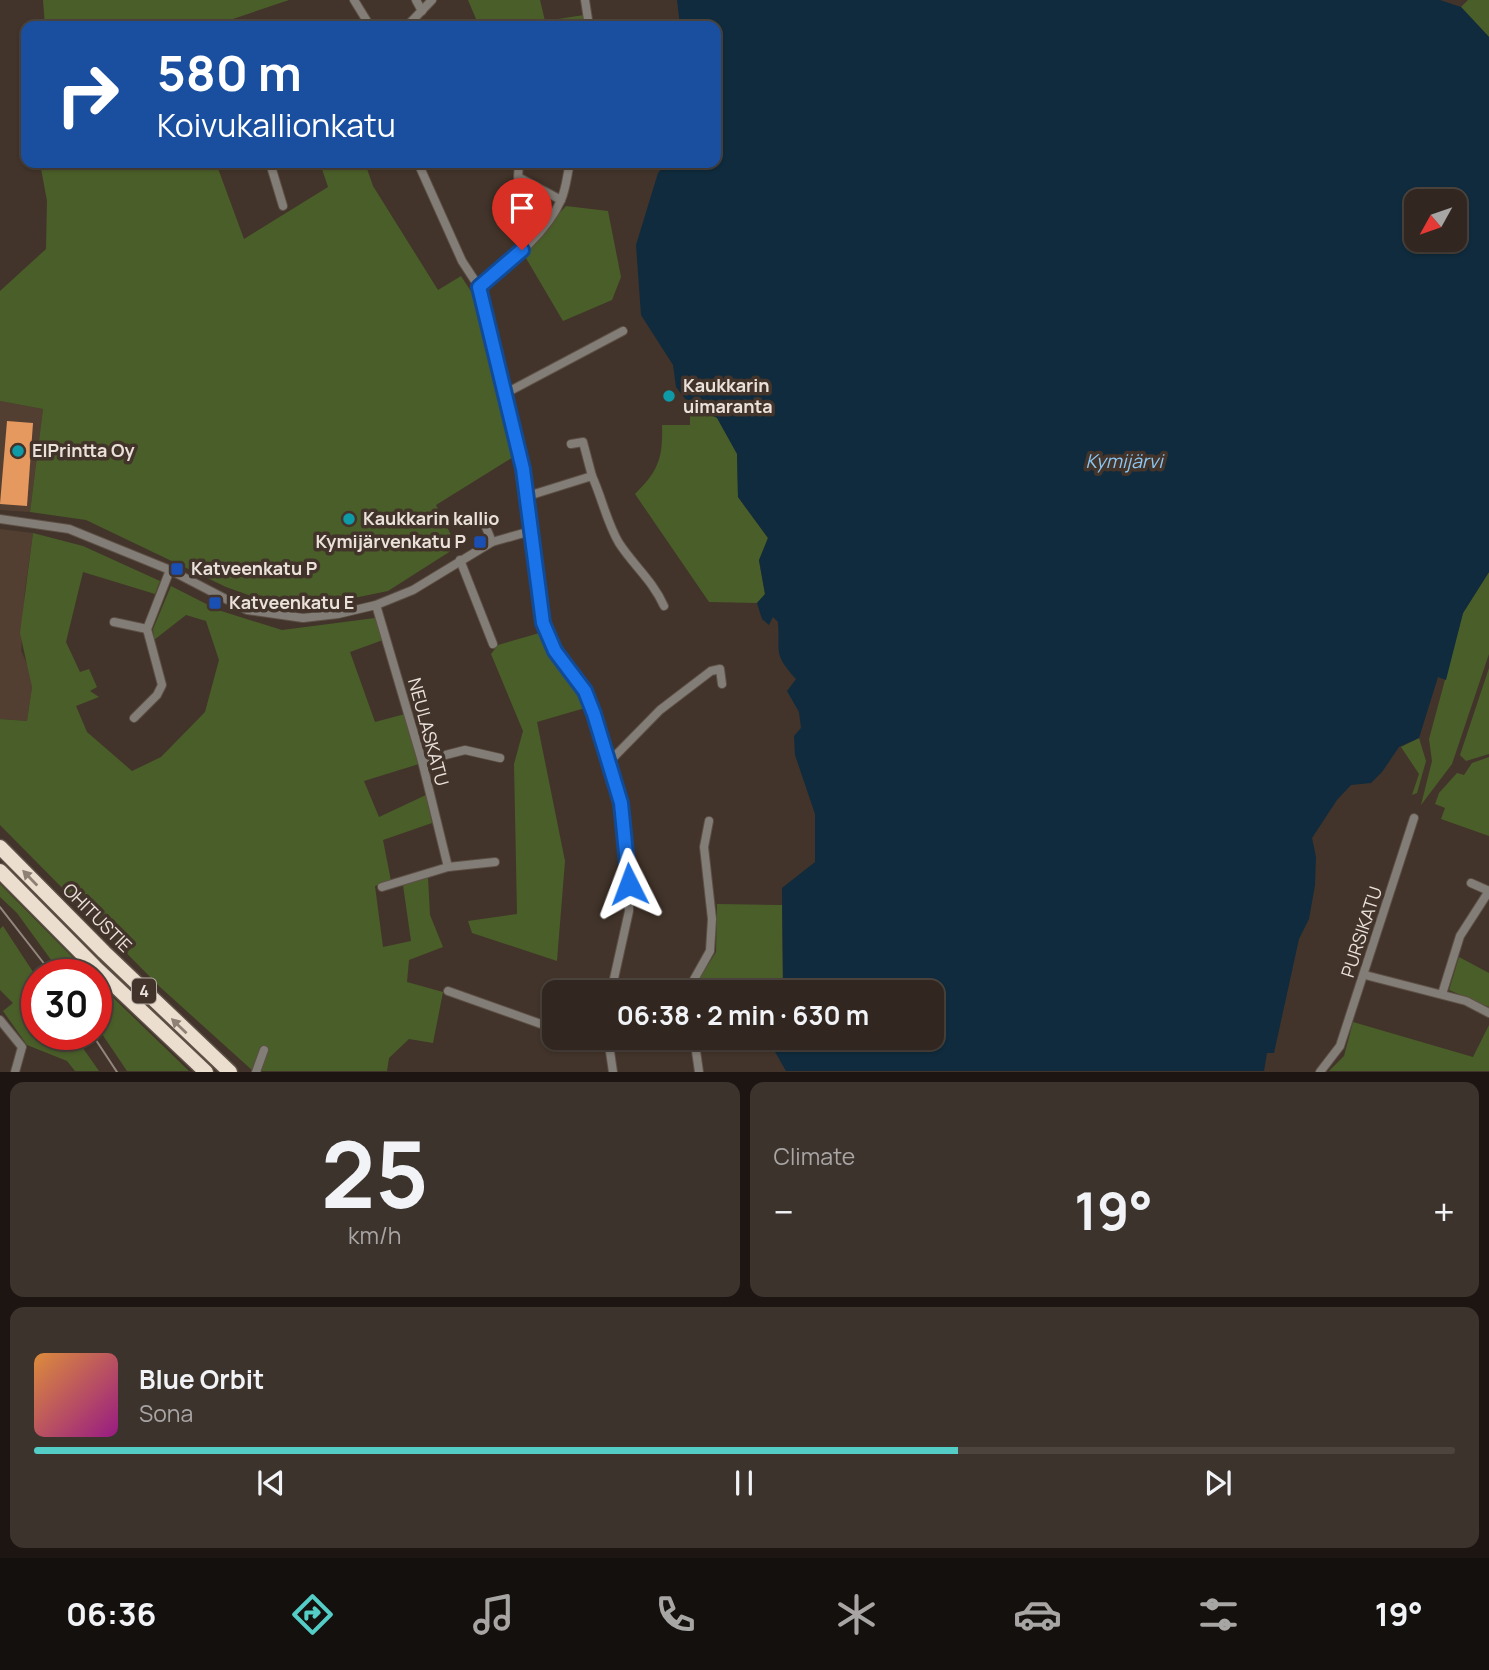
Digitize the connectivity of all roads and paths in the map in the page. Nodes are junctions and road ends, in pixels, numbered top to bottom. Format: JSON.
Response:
{"nodes":[{"id":1,"x":354,"y":0,"type":"edge"},
{"id":2,"x":415,"y":0,"type":"edge"},
{"id":3,"x":432,"y":0,"type":"edge"},
{"id":4,"x":585,"y":0,"type":"edge"},
{"id":5,"x":422,"y":11,"type":"junction"},
{"id":6,"x":367,"y":21,"type":"edge"},
{"id":7,"x":412,"y":21,"type":"edge"},
{"id":8,"x":588,"y":21,"type":"edge"},
{"id":9,"x":272,"y":168,"type":"edge"},
{"id":10,"x":420,"y":168,"type":"edge"},
{"id":11,"x":519,"y":168,"type":"edge"},
{"id":12,"x":569,"y":168,"type":"edge"},
{"id":13,"x":561,"y":200,"type":"junction"},
{"id":14,"x":283,"y":206,"type":"dead end"},
{"id":15,"x":479,"y":287,"type":"junction"},
{"id":16,"x":623,"y":331,"type":"dead end"},
{"id":17,"x":506,"y":393,"type":"junction"},
{"id":18,"x":571,"y":444,"type":"dead end"},
{"id":19,"x":592,"y":476,"type":"junction"},
{"id":20,"x":528,"y":496,"type":"junction"},
{"id":21,"x":0,"y":519,"type":"edge"},
{"id":22,"x":483,"y":520,"type":"dead end"},
{"id":23,"x":531,"y":531,"type":"junction"},
{"id":24,"x":492,"y":542,"type":"junction"},
{"id":25,"x":460,"y":560,"type":"junction"},
{"id":26,"x":170,"y":570,"type":"junction"},
{"id":27,"x":376,"y":605,"type":"junction"},
{"id":28,"x":664,"y":606,"type":"dead end"},
{"id":29,"x":114,"y":622,"type":"dead end"},
{"id":30,"x":147,"y":629,"type":"junction"},
{"id":31,"x":493,"y":644,"type":"dead end"},
{"id":32,"x":722,"y":684,"type":"dead end"},
{"id":33,"x":134,"y":718,"type":"dead end"},
{"id":34,"x":500,"y":758,"type":"dead end"},
{"id":35,"x":422,"y":761,"type":"junction"},
{"id":36,"x":609,"y":762,"type":"junction"},
{"id":37,"x":1414,"y":818,"type":"dead end"},
{"id":38,"x":709,"y":821,"type":"dead end"},
{"id":39,"x":0,"y":847,"type":"edge"},
{"id":40,"x":495,"y":862,"type":"dead end"},
{"id":41,"x":448,"y":867,"type":"junction"},
{"id":42,"x":0,"y":871,"type":"edge"},
{"id":43,"x":1471,"y":883,"type":"dead end"},
{"id":44,"x":382,"y":887,"type":"dead end"},
{"id":45,"x":1489,"y":891,"type":"edge"},
{"id":46,"x":1365,"y":975,"type":"junction"},
{"id":47,"x":614,"y":980,"type":"edge"},
{"id":48,"x":694,"y":980,"type":"edge"},
{"id":49,"x":448,"y":991,"type":"dead end"},
{"id":50,"x":1442,"y":994,"type":"junction"},
{"id":51,"x":1489,"y":1013,"type":"edge"},
{"id":52,"x":0,"y":1020,"type":"edge"},
{"id":53,"x":542,"y":1024,"type":"edge"},
{"id":54,"x":264,"y":1050,"type":"dead end"},
{"id":55,"x":608,"y":1050,"type":"edge"},
{"id":56,"x":696,"y":1051,"type":"dead end"},
{"id":57,"x":15,"y":1072,"type":"edge"},
{"id":58,"x":206,"y":1072,"type":"edge"},
{"id":59,"x":230,"y":1072,"type":"edge"},
{"id":60,"x":256,"y":1072,"type":"edge"},
{"id":61,"x":613,"y":1072,"type":"edge"},
{"id":62,"x":699,"y":1072,"type":"edge"},
{"id":63,"x":1321,"y":1072,"type":"edge"}],
"edges":[{"from":1,"to":6,"type":"street"},
{"from":2,"to":5,"type":"street"},
{"from":3,"to":5,"type":"street"},
{"from":4,"to":8,"type":"street"},
{"from":5,"to":7,"type":"street"},
{"from":9,"to":14,"type":"street"},
{"from":10,"to":15,"type":"street"},
{"from":11,"to":13,"type":"street"},
{"from":12,"to":13,"type":"street"},
{"from":13,"to":15,"type":"street"},
{"from":15,"to":17,"type":"street"},
{"from":16,"to":17,"type":"street"},
{"from":17,"to":20,"type":"street"},
{"from":18,"to":19,"type":"street"},
{"from":19,"to":20,"type":"street"},
{"from":19,"to":28,"type":"street"},
{"from":20,"to":23,"type":"street"},
{"from":21,"to":26,"type":"street"},
{"from":22,"to":24,"type":"street"},
{"from":23,"to":24,"type":"street"},
{"from":23,"to":36,"type":"street"},
{"from":24,"to":25,"type":"street"},
{"from":25,"to":27,"type":"street"},
{"from":25,"to":31,"type":"street"},
{"from":26,"to":27,"type":"street"},
{"from":26,"to":30,"type":"street"},
{"from":27,"to":35,"type":"street","name":"NEULASKATU"},
{"from":29,"to":30,"type":"street"},
{"from":30,"to":33,"type":"street"},
{"from":32,"to":36,"type":"street"},
{"from":34,"to":35,"type":"street"},
{"from":35,"to":41,"type":"street","name":"NEULASKATU"},
{"from":36,"to":47,"type":"street"},
{"from":37,"to":46,"type":"street","name":"PURSIKATU"},
{"from":38,"to":48,"type":"street"},
{"from":59,"to":39,"type":"highway","name":"OHITUSTIE","number":"4","one_way":true},
{"from":40,"to":41,"type":"street"},
{"from":41,"to":44,"type":"street"},
{"from":42,"to":58,"type":"highway","name":"OHITUSTIE","number":"4"},
{"from":43,"to":45,"type":"street"},
{"from":45,"to":50,"type":"street"},
{"from":46,"to":50,"type":"street"},
{"from":46,"to":63,"type":"street","name":"PURSIKATU"},
{"from":49,"to":53,"type":"street"},
{"from":50,"to":51,"type":"street"},
{"from":52,"to":57,"type":"street"},
{"from":54,"to":60,"type":"street"},
{"from":55,"to":61,"type":"street"},
{"from":56,"to":62,"type":"street"}]}
